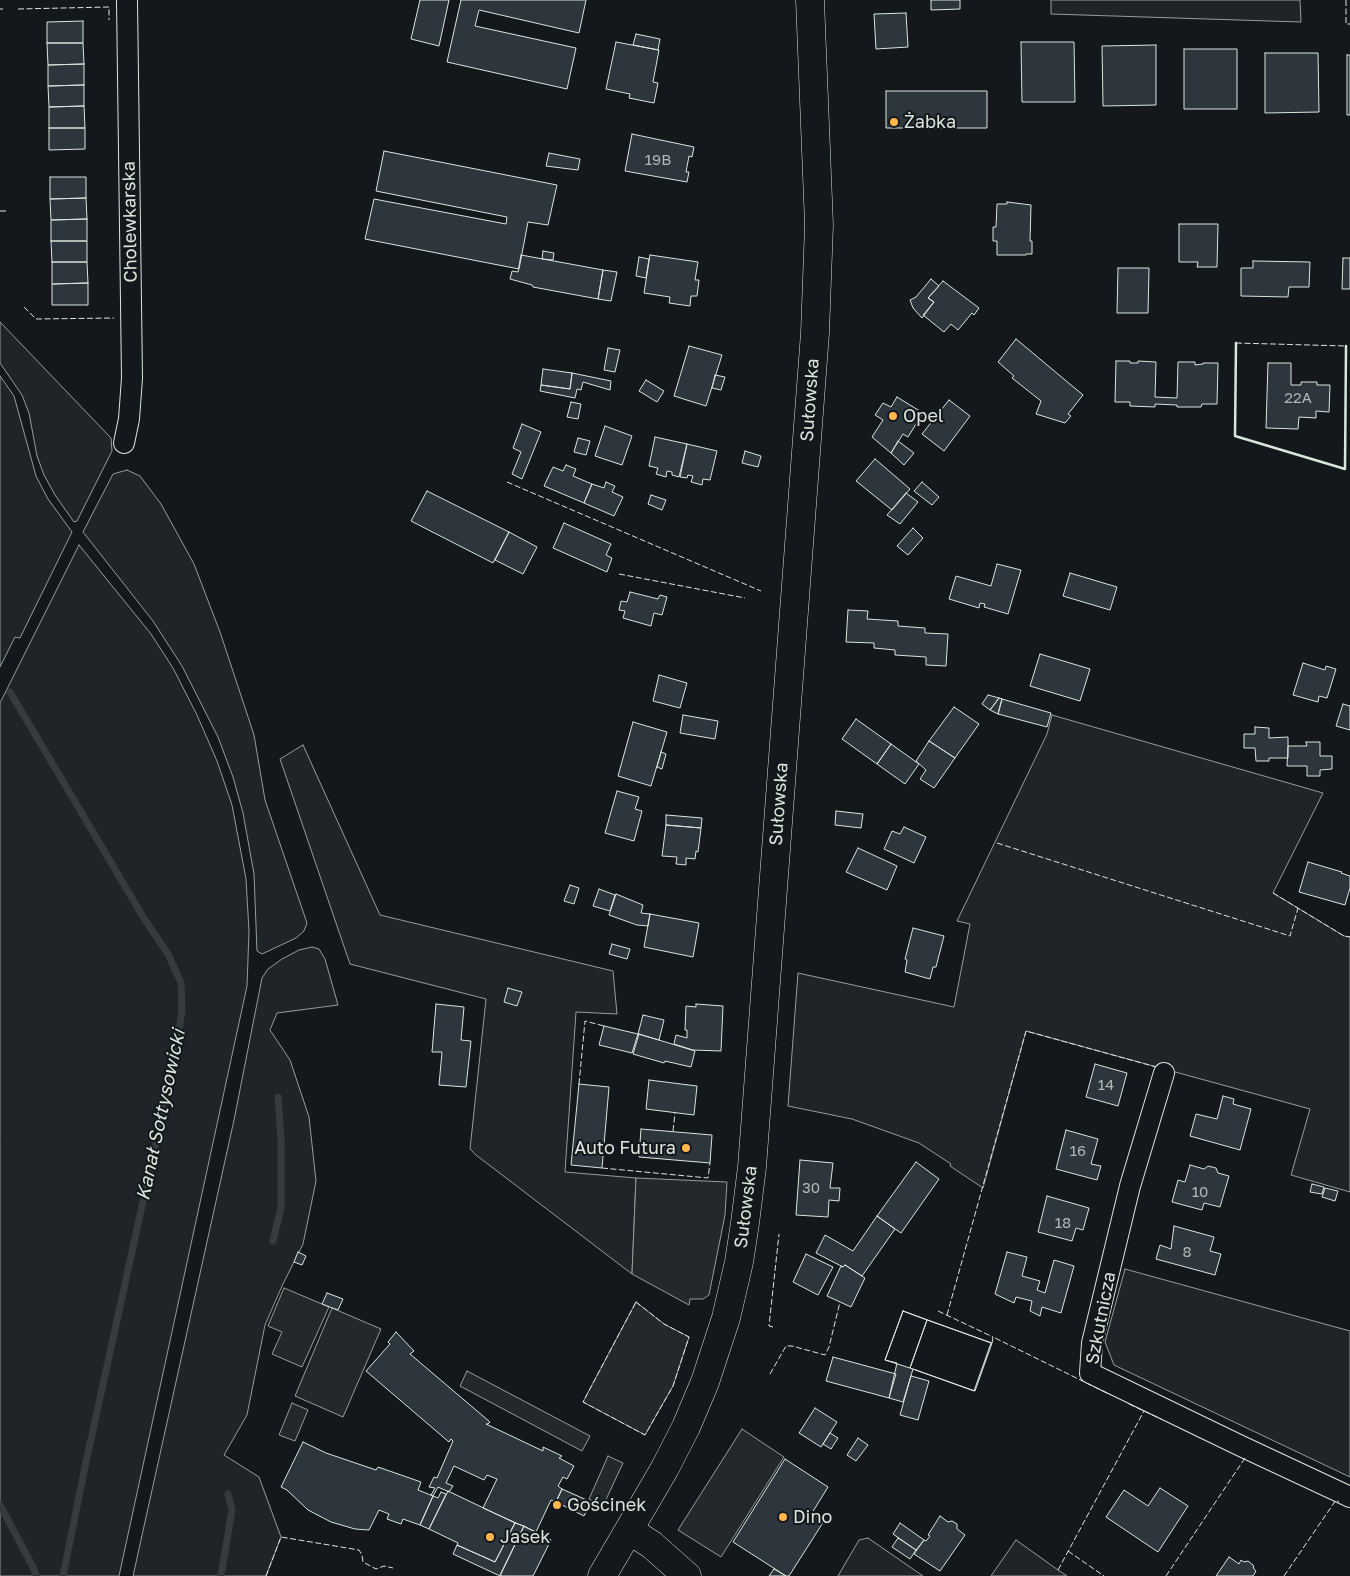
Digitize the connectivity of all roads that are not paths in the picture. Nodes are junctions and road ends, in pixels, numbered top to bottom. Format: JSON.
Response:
{"nodes":[{"id":1,"x":127,"y":0,"type":"edge"},
{"id":2,"x":810,"y":0,"type":"edge"},
{"id":3,"x":124,"y":443,"type":"dead end"},
{"id":4,"x":1164,"y":1073,"type":"dead end"},
{"id":5,"x":1350,"y":1497,"type":"edge"},
{"id":6,"x":629,"y":1530,"type":"junction"},
{"id":7,"x":602,"y":1576,"type":"edge"},
{"id":8,"x":687,"y":1576,"type":"edge"}],
"edges":[{"from":1,"to":3,"type":"street","name":"Cholewkarska"},
{"from":2,"to":6,"type":"main road","name":"Sułowska"},
{"from":4,"to":5,"type":"street","name":"Szkutnicza"},
{"from":6,"to":7,"type":"main road","name":"Sułowska"},
{"from":6,"to":8,"type":"main road"}]}
